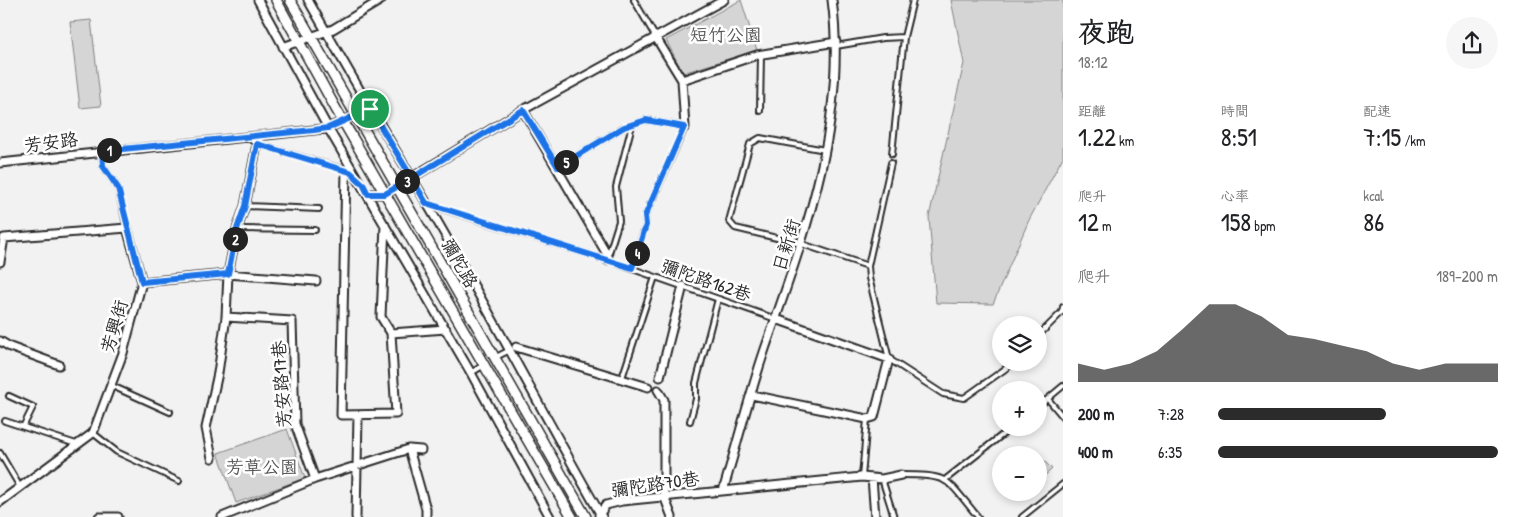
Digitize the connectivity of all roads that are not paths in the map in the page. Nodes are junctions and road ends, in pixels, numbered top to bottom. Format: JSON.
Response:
{"nodes":[{"id":1,"x":258,"y":0,"type":"edge"},
{"id":2,"x":276,"y":0,"type":"edge"},
{"id":3,"x":290,"y":0,"type":"edge"},
{"id":4,"x":308,"y":0,"type":"edge"},
{"id":5,"x":381,"y":0,"type":"edge"},
{"id":6,"x":634,"y":0,"type":"edge"},
{"id":7,"x":724,"y":0,"type":"edge"},
{"id":8,"x":832,"y":0,"type":"edge"},
{"id":9,"x":913,"y":0,"type":"edge"},
{"id":10,"x":326,"y":33,"type":"junction"},
{"id":11,"x":655,"y":36,"type":"junction"},
{"id":12,"x":904,"y":37,"type":"junction"},
{"id":13,"x":312,"y":38,"type":"junction"},
{"id":14,"x":300,"y":42,"type":"junction"},
{"id":15,"x":836,"y":44,"type":"junction"},
{"id":16,"x":283,"y":47,"type":"junction"},
{"id":17,"x":761,"y":55,"type":"junction"},
{"id":18,"x":682,"y":80,"type":"junction"},
{"id":19,"x":370,"y":109,"type":"junction"},
{"id":20,"x":523,"y":110,"type":"junction"},
{"id":21,"x":760,"y":112,"type":"dead end"},
{"id":22,"x":355,"y":116,"type":"junction"},
{"id":23,"x":344,"y":121,"type":"junction"},
{"id":24,"x":632,"y":125,"type":"junction"},
{"id":25,"x":684,"y":127,"type":"junction"},
{"id":26,"x":328,"y":128,"type":"junction"},
{"id":27,"x":246,"y":137,"type":"junction"},
{"id":28,"x":257,"y":144,"type":"junction"},
{"id":29,"x":825,"y":150,"type":"junction"},
{"id":30,"x":102,"y":151,"type":"junction"},
{"id":31,"x":892,"y":154,"type":"dead end"},
{"id":32,"x":0,"y":163,"type":"edge"},
{"id":33,"x":891,"y":163,"type":"dead end"},
{"id":34,"x":558,"y":167,"type":"junction"},
{"id":35,"x":346,"y":170,"type":"junction"},
{"id":36,"x":412,"y":178,"type":"junction"},
{"id":37,"x":363,"y":184,"type":"junction"},
{"id":38,"x":396,"y":187,"type":"junction"},
{"id":39,"x":368,"y":194,"type":"junction"},
{"id":40,"x":385,"y":194,"type":"junction"},
{"id":41,"x":426,"y":203,"type":"junction"},
{"id":42,"x":245,"y":206,"type":"junction"},
{"id":43,"x":319,"y":209,"type":"dead end"},
{"id":44,"x":385,"y":224,"type":"junction"},
{"id":45,"x":127,"y":228,"type":"junction"},
{"id":46,"x":237,"y":229,"type":"junction"},
{"id":47,"x":315,"y":230,"type":"dead end"},
{"id":48,"x":802,"y":244,"type":"junction"},
{"id":49,"x":607,"y":258,"type":"junction"},
{"id":50,"x":0,"y":262,"type":"edge"},
{"id":51,"x":868,"y":266,"type":"junction"},
{"id":52,"x":632,"y":268,"type":"junction"},
{"id":53,"x":228,"y":274,"type":"junction"},
{"id":54,"x":655,"y":277,"type":"junction"},
{"id":55,"x":316,"y":281,"type":"dead end"},
{"id":56,"x":142,"y":282,"type":"junction"},
{"id":57,"x":683,"y":286,"type":"junction"},
{"id":58,"x":718,"y":299,"type":"junction"},
{"id":59,"x":1063,"y":307,"type":"edge"},
{"id":60,"x":226,"y":317,"type":"junction"},
{"id":61,"x":776,"y":319,"type":"junction"},
{"id":62,"x":1047,"y":328,"type":"edge"},
{"id":63,"x":446,"y":329,"type":"junction"},
{"id":64,"x":391,"y":333,"type":"junction"},
{"id":65,"x":0,"y":341,"type":"edge"},
{"id":66,"x":512,"y":349,"type":"junction"},
{"id":67,"x":496,"y":357,"type":"junction"},
{"id":68,"x":888,"y":359,"type":"junction"},
{"id":69,"x":59,"y":365,"type":"dead end"},
{"id":70,"x":484,"y":365,"type":"junction"},
{"id":71,"x":1002,"y":371,"type":"edge"},
{"id":72,"x":471,"y":373,"type":"junction"},
{"id":73,"x":660,"y":377,"type":"dead end"},
{"id":74,"x":622,"y":378,"type":"junction"},
{"id":75,"x":110,"y":385,"type":"junction"},
{"id":76,"x":1063,"y":386,"type":"edge"},
{"id":77,"x":648,"y":387,"type":"dead end"},
{"id":78,"x":658,"y":390,"type":"dead end"},
{"id":79,"x":9,"y":396,"type":"dead end"},
{"id":80,"x":752,"y":396,"type":"junction"},
{"id":81,"x":1048,"y":398,"type":"joint"},
{"id":82,"x":170,"y":412,"type":"dead end"},
{"id":83,"x":358,"y":415,"type":"junction"},
{"id":84,"x":1063,"y":417,"type":"edge"},
{"id":85,"x":867,"y":420,"type":"junction"},
{"id":86,"x":5,"y":421,"type":"dead end"},
{"id":87,"x":690,"y":421,"type":"dead end"},
{"id":88,"x":23,"y":427,"type":"junction"},
{"id":89,"x":93,"y":433,"type":"junction"},
{"id":90,"x":1001,"y":436,"type":"edge"},
{"id":91,"x":77,"y":444,"type":"junction"},
{"id":92,"x":409,"y":449,"type":"junction"},
{"id":93,"x":421,"y":450,"type":"dead end"},
{"id":94,"x":0,"y":453,"type":"edge"},
{"id":95,"x":212,"y":458,"type":"dead end"},
{"id":96,"x":359,"y":465,"type":"junction"},
{"id":97,"x":901,"y":475,"type":"joint"},
{"id":98,"x":862,"y":477,"type":"junction"},
{"id":99,"x":872,"y":478,"type":"junction"},
{"id":100,"x":315,"y":479,"type":"junction"},
{"id":101,"x":882,"y":479,"type":"junction"},
{"id":102,"x":946,"y":479,"type":"junction"},
{"id":103,"x":180,"y":481,"type":"dead end"},
{"id":104,"x":1063,"y":484,"type":"edge"},
{"id":105,"x":20,"y":487,"type":"junction"},
{"id":106,"x":723,"y":491,"type":"junction"},
{"id":107,"x":664,"y":496,"type":"junction"},
{"id":108,"x":0,"y":502,"type":"edge"},
{"id":109,"x":240,"y":514,"type":"edge"},
{"id":110,"x":600,"y":516,"type":"edge"},
{"id":111,"x":99,"y":517,"type":"edge"},
{"id":112,"x":118,"y":517,"type":"edge"},
{"id":113,"x":222,"y":517,"type":"edge"},
{"id":114,"x":356,"y":517,"type":"edge"},
{"id":115,"x":426,"y":517,"type":"edge"},
{"id":116,"x":550,"y":517,"type":"edge"},
{"id":117,"x":572,"y":517,"type":"edge"},
{"id":118,"x":586,"y":517,"type":"edge"},
{"id":119,"x":672,"y":517,"type":"edge"},
{"id":120,"x":875,"y":517,"type":"edge"},
{"id":121,"x":894,"y":517,"type":"edge"},
{"id":122,"x":978,"y":517,"type":"edge"},
{"id":123,"x":1022,"y":517,"type":"edge"}],
"edges":[{"from":1,"to":16,"type":"street"},
{"from":2,"to":14,"type":"street","name":"彌陀路"},
{"from":3,"to":13,"type":"street","name":"彌陀路"},
{"from":4,"to":10,"type":"street","name":"彌陀路"},
{"from":5,"to":10,"type":"street"},
{"from":6,"to":11,"type":"lane"},
{"from":7,"to":11,"type":"street"},
{"from":8,"to":15,"type":"street","name":"日新街"},
{"from":9,"to":12,"type":"lane"},
{"from":10,"to":13,"type":"street"},
{"from":10,"to":19,"type":"street","name":"彌陀路"},
{"from":11,"to":18,"type":"street"},
{"from":11,"to":20,"type":"street"},
{"from":12,"to":15,"type":"lane"},
{"from":12,"to":31,"type":"lane"},
{"from":13,"to":14,"type":"street"},
{"from":13,"to":22,"type":"street","name":"彌陀路"},
{"from":14,"to":16,"type":"street"},
{"from":14,"to":23,"type":"street","name":"彌陀路"},
{"from":15,"to":17,"type":"street"},
{"from":15,"to":29,"type":"street","name":"日新街"},
{"from":16,"to":26,"type":"street"},
{"from":17,"to":18,"type":"street"},
{"from":17,"to":21,"type":"lane"},
{"from":18,"to":25,"type":"street"},
{"from":19,"to":22,"type":"street","name":"芳安路"},
{"from":19,"to":36,"type":"street","name":"彌陀路"},
{"from":20,"to":34,"type":"street"},
{"from":20,"to":36,"type":"street"},
{"from":22,"to":23,"type":"street","name":"芳安路"},
{"from":22,"to":38,"type":"street","name":"彌陀路"},
{"from":23,"to":26,"type":"street","name":"芳安路"},
{"from":23,"to":40,"type":"street","name":"彌陀路"},
{"from":24,"to":25,"type":"lane"},
{"from":24,"to":34,"type":"lane"},
{"from":24,"to":49,"type":"lane"},
{"from":25,"to":52,"type":"lane"},
{"from":26,"to":27,"type":"street","name":"芳安路"},
{"from":26,"to":37,"type":"street"},
{"from":27,"to":28,"type":"lane"},
{"from":27,"to":30,"type":"street","name":"芳安路"},
{"from":28,"to":35,"type":"lane"},
{"from":28,"to":42,"type":"street"},
{"from":29,"to":48,"type":"street","name":"日新街"},
{"from":29,"to":48,"type":"lane"},
{"from":30,"to":32,"type":"street","name":"芳安路"},
{"from":30,"to":45,"type":"lane"},
{"from":33,"to":51,"type":"lane"},
{"from":34,"to":49,"type":"street"},
{"from":35,"to":37,"type":"lane"},
{"from":35,"to":83,"type":"street"},
{"from":36,"to":38,"type":"street"},
{"from":36,"to":41,"type":"street","name":"彌陀路"},
{"from":37,"to":39,"type":"street"},
{"from":38,"to":40,"type":"street"},
{"from":38,"to":67,"type":"street","name":"彌陀路"},
{"from":39,"to":40,"type":"street"},
{"from":39,"to":44,"type":"street"},
{"from":40,"to":70,"type":"street","name":"彌陀路"},
{"from":41,"to":49,"type":"lane","name":"彌陀路162巷"},
{"from":41,"to":66,"type":"street","name":"彌陀路"},
{"from":42,"to":43,"type":"lane"},
{"from":42,"to":46,"type":"street"},
{"from":44,"to":63,"type":"street"},
{"from":44,"to":64,"type":"street"},
{"from":45,"to":50,"type":"street"},
{"from":45,"to":56,"type":"street","name":"芳興街"},
{"from":46,"to":47,"type":"lane"},
{"from":46,"to":53,"type":"street"},
{"from":48,"to":51,"type":"lane"},
{"from":48,"to":61,"type":"street","name":"日新街"},
{"from":49,"to":52,"type":"lane","name":"彌陀路162巷"},
{"from":51,"to":68,"type":"lane"},
{"from":52,"to":54,"type":"lane","name":"彌陀路162巷"},
{"from":53,"to":55,"type":"street"},
{"from":53,"to":56,"type":"street"},
{"from":53,"to":60,"type":"street"},
{"from":54,"to":57,"type":"lane","name":"彌陀路162巷"},
{"from":54,"to":74,"type":"lane"},
{"from":56,"to":75,"type":"street","name":"芳興街"},
{"from":57,"to":58,"type":"lane","name":"彌陀路162巷"},
{"from":57,"to":73,"type":"street"},
{"from":58,"to":61,"type":"lane","name":"彌陀路162巷"},
{"from":58,"to":87,"type":"lane"},
{"from":59,"to":62,"type":"lane"},
{"from":60,"to":95,"type":"street"},
{"from":60,"to":100,"type":"street","name":"芳安路17巷"},
{"from":61,"to":68,"type":"street"},
{"from":61,"to":80,"type":"street","name":"日新街"},
{"from":63,"to":64,"type":"street"},
{"from":63,"to":72,"type":"street"},
{"from":64,"to":83,"type":"street"},
{"from":65,"to":69,"type":"street"},
{"from":66,"to":67,"type":"lane"},
{"from":66,"to":74,"type":"street"},
{"from":66,"to":110,"type":"street","name":"彌陀路"},
{"from":67,"to":118,"type":"street","name":"彌陀路"},
{"from":68,"to":71,"type":"lane"},
{"from":68,"to":85,"type":"street"},
{"from":70,"to":72,"type":"lane"},
{"from":70,"to":117,"type":"street","name":"彌陀路"},
{"from":72,"to":116,"type":"street"},
{"from":74,"to":77,"type":"street"},
{"from":75,"to":82,"type":"lane"},
{"from":75,"to":89,"type":"street","name":"芳興街"},
{"from":76,"to":81,"type":"lane"},
{"from":78,"to":107,"type":"street"},
{"from":79,"to":88,"type":"lane"},
{"from":80,"to":85,"type":"street"},
{"from":80,"to":106,"type":"street","name":"日新街"},
{"from":81,"to":84,"type":"lane"},
{"from":83,"to":96,"type":"street"},
{"from":85,"to":98,"type":"lane"},
{"from":86,"to":88,"type":"lane"},
{"from":88,"to":91,"type":"lane"},
{"from":89,"to":91,"type":"street"},
{"from":89,"to":103,"type":"lane"},
{"from":90,"to":102,"type":"lane"},
{"from":91,"to":105,"type":"street"},
{"from":92,"to":93,"type":"street"},
{"from":92,"to":96,"type":"street"},
{"from":92,"to":115,"type":"street"},
{"from":94,"to":105,"type":"lane"},
{"from":96,"to":100,"type":"street"},
{"from":96,"to":114,"type":"street"},
{"from":97,"to":101,"type":"street","name":"彌陀路70巷"},
{"from":97,"to":102,"type":"lane"},
{"from":98,"to":99,"type":"street","name":"彌陀路70巷"},
{"from":98,"to":106,"type":"street","name":"彌陀路70巷"},
{"from":99,"to":101,"type":"street","name":"彌陀路70巷"},
{"from":99,"to":120,"type":"street"},
{"from":100,"to":109,"type":"street"},
{"from":101,"to":121,"type":"lane"},
{"from":102,"to":122,"type":"lane"},
{"from":104,"to":123,"type":"lane"},
{"from":105,"to":108,"type":"street"},
{"from":106,"to":107,"type":"street","name":"彌陀路70巷"},
{"from":107,"to":110,"type":"street","name":"彌陀路70巷"},
{"from":107,"to":119,"type":"street"},
{"from":109,"to":113,"type":"street"},
{"from":111,"to":112,"type":"street"}]}
